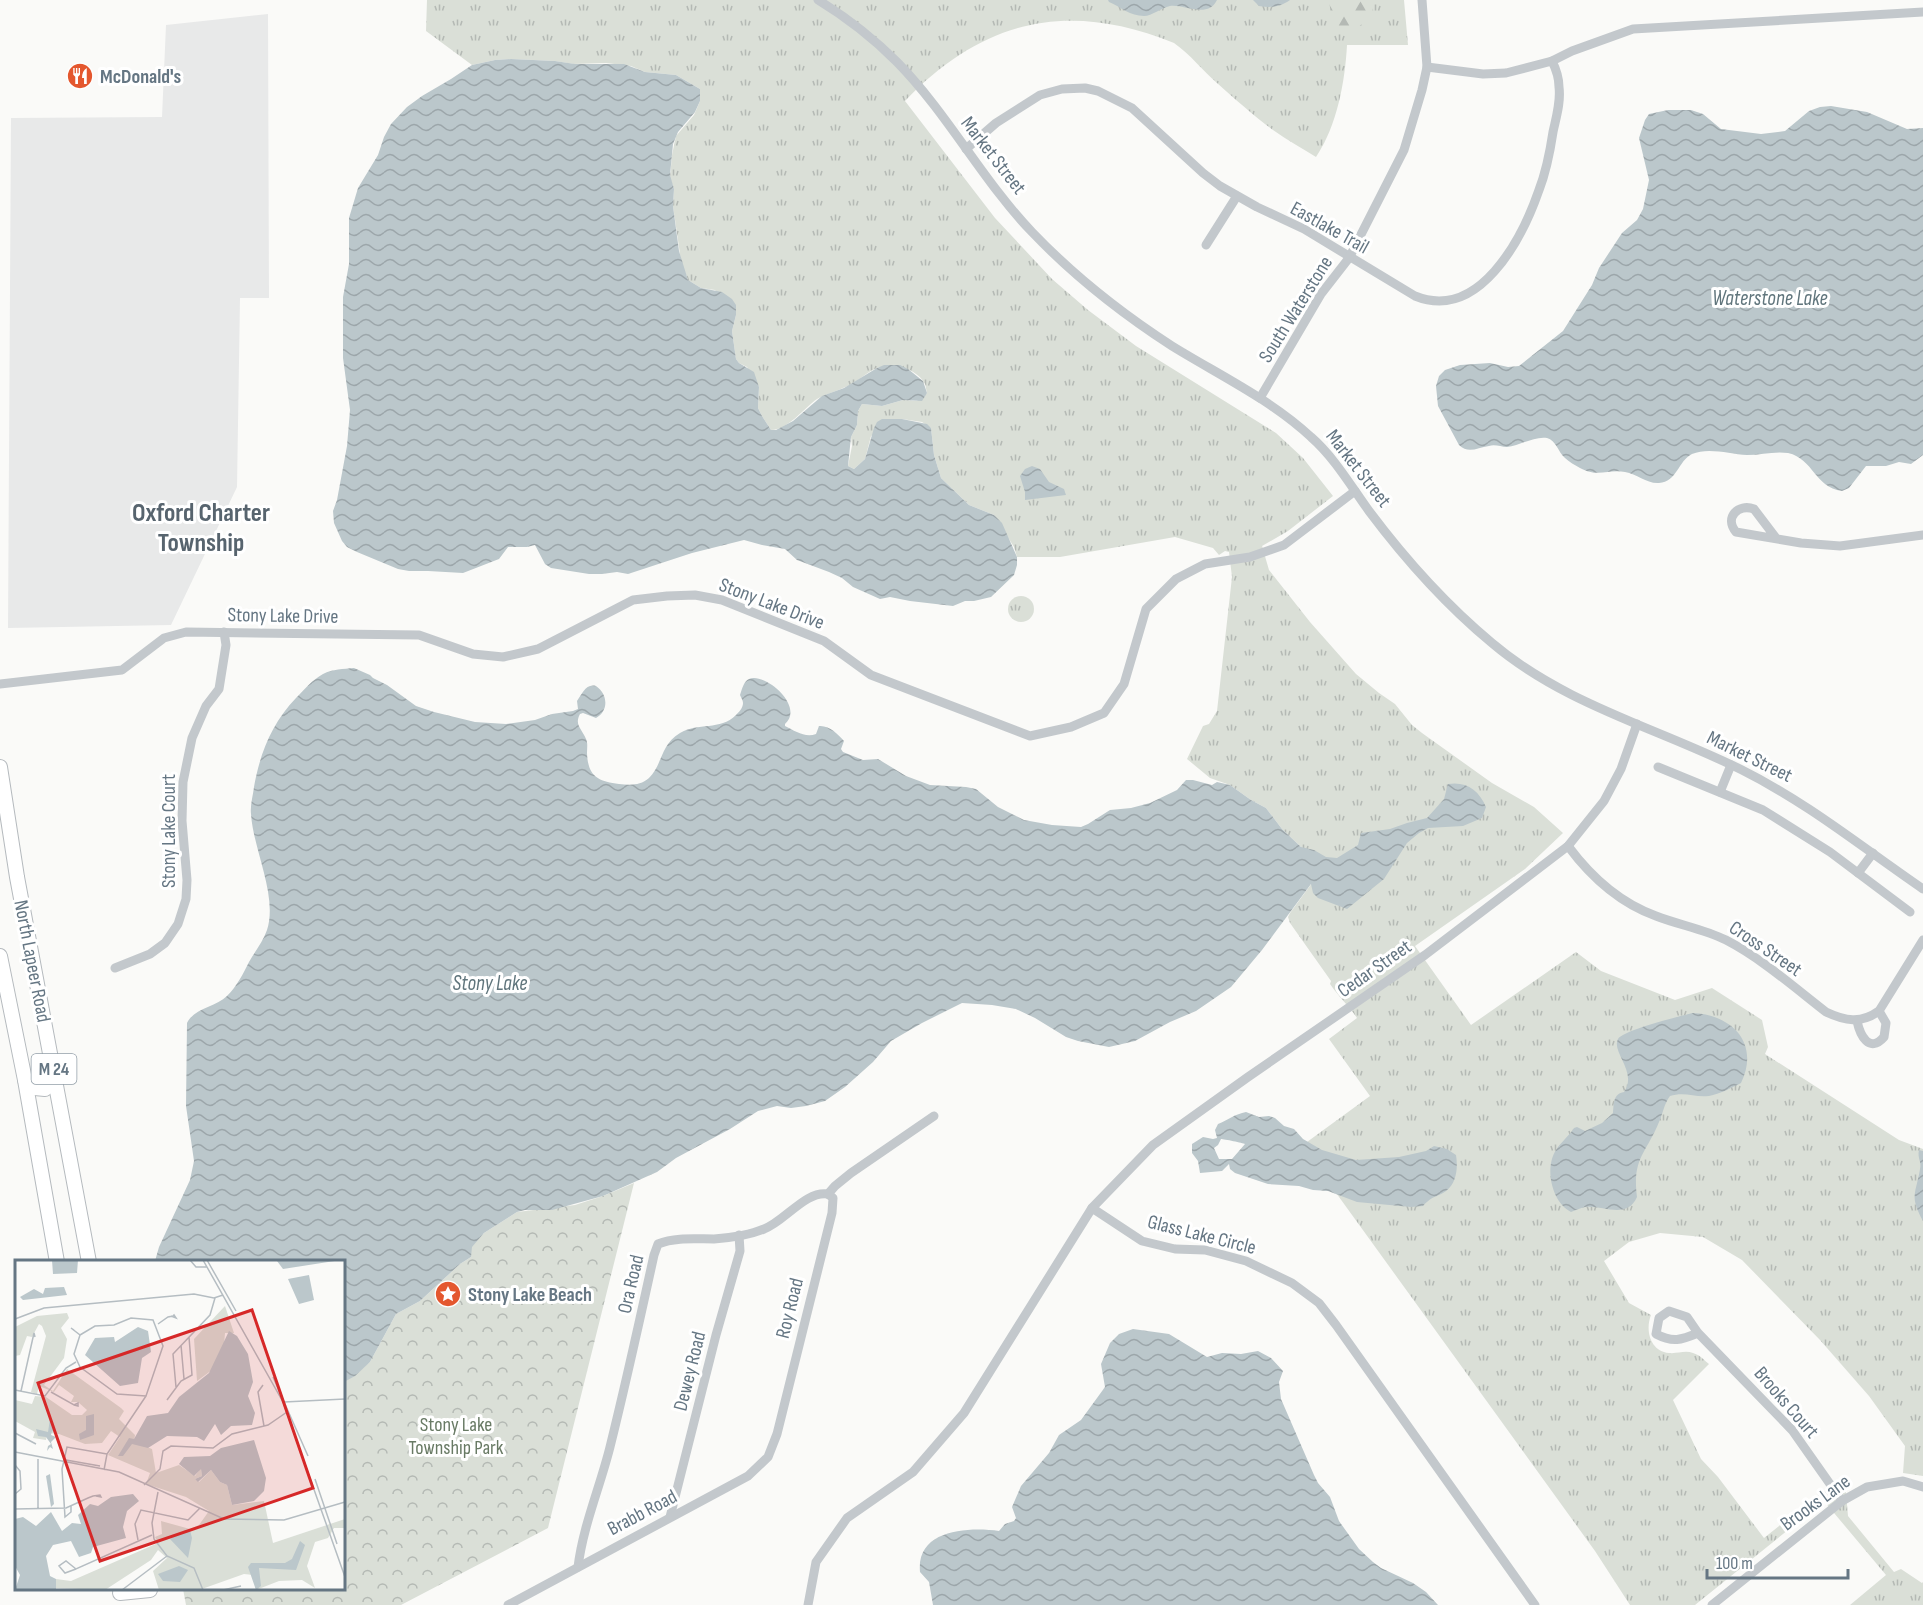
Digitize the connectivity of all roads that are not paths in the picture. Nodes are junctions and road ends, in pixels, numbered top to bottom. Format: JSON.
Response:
{"nodes":[{"id":1,"x":818,"y":0,"type":"edge"},
{"id":2,"x":1422,"y":0,"type":"edge"},
{"id":3,"x":1923,"y":12,"type":"edge"},
{"id":4,"x":1552,"y":61,"type":"junction"},
{"id":5,"x":1427,"y":67,"type":"junction"},
{"id":6,"x":966,"y":149,"type":"junction"},
{"id":7,"x":1238,"y":196,"type":"junction"},
{"id":8,"x":1206,"y":245,"type":"dead end"},
{"id":9,"x":1349,"y":258,"type":"junction"},
{"id":10,"x":1260,"y":398,"type":"junction"},
{"id":11,"x":1355,"y":491,"type":"junction"},
{"id":12,"x":1923,"y":535,"type":"edge"},
{"id":13,"x":1776,"y":538,"type":"junction"},
{"id":14,"x":224,"y":632,"type":"junction"},
{"id":15,"x":0,"y":684,"type":"edge"},
{"id":16,"x":1637,"y":724,"type":"junction"},
{"id":17,"x":1731,"y":765,"type":"junction"},
{"id":18,"x":0,"y":767,"type":"edge"},
{"id":19,"x":1658,"y":767,"type":"dead end"},
{"id":20,"x":0,"y":772,"type":"edge"},
{"id":21,"x":1720,"y":792,"type":"junction"},
{"id":22,"x":1568,"y":846,"type":"junction"},
{"id":23,"x":1873,"y":853,"type":"junction"},
{"id":24,"x":1858,"y":873,"type":"junction"},
{"id":25,"x":1923,"y":889,"type":"edge"},
{"id":26,"x":1910,"y":912,"type":"dead end"},
{"id":27,"x":1923,"y":940,"type":"edge"},
{"id":28,"x":0,"y":956,"type":"edge"},
{"id":29,"x":115,"y":968,"type":"dead end"},
{"id":30,"x":1879,"y":1011,"type":"junction"},
{"id":31,"x":1857,"y":1021,"type":"junction"},
{"id":32,"x":25,"y":1080,"type":"junction"},
{"id":33,"x":56,"y":1080,"type":"junction"},
{"id":34,"x":934,"y":1116,"type":"dead end"},
{"id":35,"x":828,"y":1194,"type":"junction"},
{"id":36,"x":1092,"y":1208,"type":"junction"},
{"id":37,"x":739,"y":1235,"type":"junction"},
{"id":38,"x":57,"y":1260,"type":"edge"},
{"id":39,"x":89,"y":1260,"type":"edge"},
{"id":40,"x":1698,"y":1333,"type":"dead end"},
{"id":41,"x":777,"y":1434,"type":"joint"},
{"id":42,"x":1923,"y":1487,"type":"edge"},
{"id":43,"x":1842,"y":1501,"type":"junction"},
{"id":44,"x":670,"y":1516,"type":"junction"},
{"id":45,"x":578,"y":1567,"type":"junction"},
{"id":46,"x":144,"y":1590,"type":"edge"},
{"id":47,"x":149,"y":1590,"type":"edge"},
{"id":48,"x":121,"y":1595,"type":"edge"},
{"id":49,"x":152,"y":1605,"type":"edge"},
{"id":50,"x":508,"y":1605,"type":"edge"},
{"id":51,"x":808,"y":1605,"type":"edge"},
{"id":52,"x":1535,"y":1605,"type":"edge"},
{"id":53,"x":1712,"y":1605,"type":"edge"}],
"edges":[{"from":1,"to":6,"type":"street","name":"Market Street"},
{"from":2,"to":5,"type":"street","name":"South Waterstone"},
{"from":3,"to":4,"type":"street"},
{"from":4,"to":5,"type":"street"},
{"from":4,"to":9,"type":"street","name":"Eastlake Trail"},
{"from":5,"to":9,"type":"street","name":"South Waterstone"},
{"from":6,"to":7,"type":"street","name":"Eastlake Trail"},
{"from":6,"to":10,"type":"street","name":"Market Street"},
{"from":7,"to":8,"type":"street"},
{"from":7,"to":9,"type":"street","name":"Eastlake Trail"},
{"from":9,"to":10,"type":"street","name":"South Waterstone"},
{"from":10,"to":11,"type":"street","name":"Market Street"},
{"from":11,"to":14,"type":"street","name":"Stony Lake Drive"},
{"from":11,"to":16,"type":"street","name":"Market Street"},
{"from":12,"to":13,"type":"street"},
{"from":13,"to":13,"type":"street"},
{"from":14,"to":15,"type":"street","name":"Stony Lake Drive"},
{"from":14,"to":29,"type":"street","name":"Stony Lake Court"},
{"from":16,"to":17,"type":"street","name":"Market Street"},
{"from":16,"to":22,"type":"street","name":"Cedar Street"},
{"from":17,"to":21,"type":"street"},
{"from":17,"to":23,"type":"street","name":"Market Street"},
{"from":18,"to":20,"type":"main road","name":"North Lapeer Road","number":"M 24"},
{"from":19,"to":21,"type":"street"},
{"from":20,"to":33,"type":"main road","name":"North Lapeer Road","number":"M 24"},
{"from":21,"to":24,"type":"street"},
{"from":22,"to":31,"type":"street","name":"Cross Street"},
{"from":22,"to":36,"type":"street","name":"Cedar Street"},
{"from":23,"to":24,"type":"street"},
{"from":23,"to":25,"type":"street","name":"Market Street"},
{"from":24,"to":26,"type":"street"},
{"from":27,"to":30,"type":"street"},
{"from":28,"to":32,"type":"main road","name":"North Lapeer Road","number":"M 24"},
{"from":30,"to":31,"type":"street"},
{"from":30,"to":31,"type":"street"},
{"from":32,"to":33,"type":"main road"},
{"from":32,"to":38,"type":"main road","name":"North Lapeer Road","number":"M 24"},
{"from":33,"to":39,"type":"main road","name":"North Lapeer Road","number":"M 24"},
{"from":34,"to":35,"type":"street","name":"Ora Road"},
{"from":35,"to":37,"type":"street","name":"Ora Road"},
{"from":35,"to":41,"type":"street","name":"Roy Road"},
{"from":36,"to":51,"type":"street"},
{"from":36,"to":52,"type":"street","name":"Glass Lake Circle"},
{"from":37,"to":44,"type":"street","name":"Dewey Road"},
{"from":37,"to":45,"type":"street","name":"Ora Road"},
{"from":40,"to":43,"type":"street","name":"Brooks Court"},
{"from":41,"to":44,"type":"street","name":"Brabb Road"},
{"from":42,"to":43,"type":"street","name":"Brooks Lane"},
{"from":43,"to":53,"type":"street","name":"Brooks Lane"},
{"from":44,"to":45,"type":"street","name":"Brabb Road"},
{"from":45,"to":50,"type":"street","name":"Brabb Road"},
{"from":46,"to":48,"type":"main road"},
{"from":47,"to":49,"type":"main road"}]}
